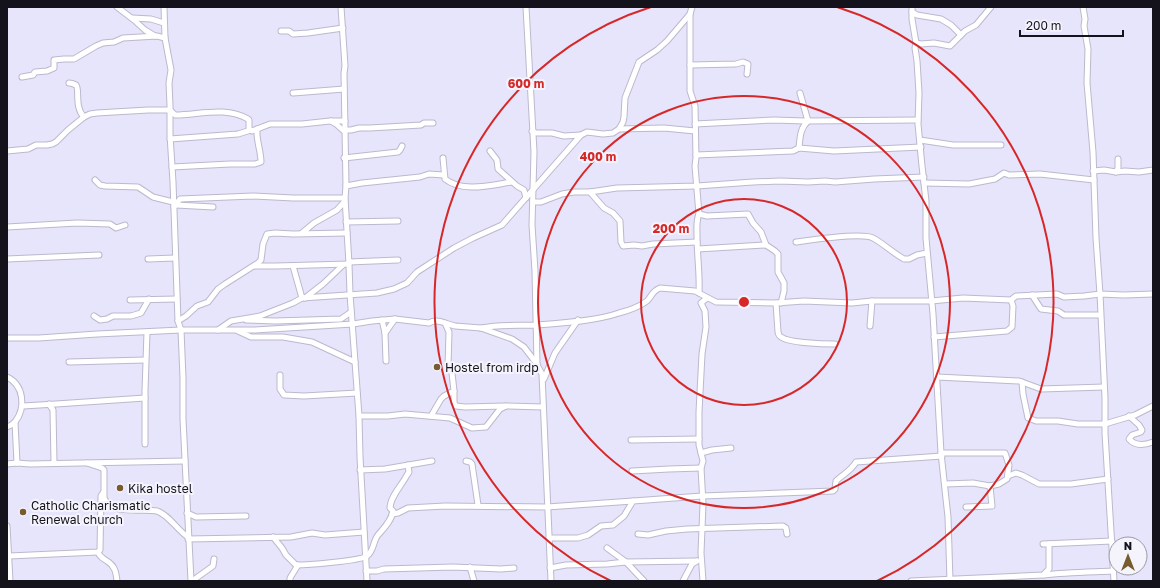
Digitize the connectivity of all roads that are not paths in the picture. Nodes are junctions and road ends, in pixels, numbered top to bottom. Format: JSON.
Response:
{"nodes":[{"id":1,"x":117,"y":7,"type":"edge"},
{"id":2,"x":164,"y":7,"type":"edge"},
{"id":3,"x":341,"y":7,"type":"edge"},
{"id":4,"x":526,"y":7,"type":"edge"},
{"id":5,"x":692,"y":7,"type":"edge"},
{"id":6,"x":991,"y":7,"type":"edge"},
{"id":7,"x":1083,"y":7,"type":"edge"},
{"id":8,"x":912,"y":10,"type":"edge"},
{"id":9,"x":690,"y":14,"type":"junction"},
{"id":10,"x":132,"y":18,"type":"junction"},
{"id":11,"x":164,"y":23,"type":"junction"},
{"id":12,"x":343,"y":28,"type":"junction"},
{"id":13,"x":281,"y":31,"type":"dead end"},
{"id":14,"x":961,"y":35,"type":"junction"},
{"id":15,"x":156,"y":36,"type":"junction"},
{"id":16,"x":165,"y":38,"type":"junction"},
{"id":17,"x":916,"y":43,"type":"junction"},
{"id":18,"x":690,"y":65,"type":"junction"},
{"id":19,"x":747,"y":74,"type":"dead end"},
{"id":20,"x":22,"y":77,"type":"dead end"},
{"id":21,"x":69,"y":83,"type":"dead end"},
{"id":22,"x":344,"y":89,"type":"junction"},
{"id":23,"x":293,"y":93,"type":"dead end"},
{"id":24,"x":800,"y":94,"type":"dead end"},
{"id":25,"x":170,"y":110,"type":"junction"},
{"id":26,"x":84,"y":117,"type":"junction"},
{"id":27,"x":345,"y":120,"type":"junction"},
{"id":28,"x":918,"y":120,"type":"junction"},
{"id":29,"x":330,"y":121,"type":"junction"},
{"id":30,"x":808,"y":121,"type":"junction"},
{"id":31,"x":433,"y":123,"type":"dead end"},
{"id":32,"x":695,"y":124,"type":"junction"},
{"id":33,"x":257,"y":129,"type":"junction"},
{"id":34,"x":620,"y":129,"type":"junction"},
{"id":35,"x":251,"y":130,"type":"junction"},
{"id":36,"x":345,"y":131,"type":"junction"},
{"id":37,"x":532,"y":131,"type":"junction"},
{"id":38,"x":695,"y":132,"type":"junction"},
{"id":39,"x":581,"y":135,"type":"junction"},
{"id":40,"x":170,"y":139,"type":"junction"},
{"id":41,"x":920,"y":140,"type":"junction"},
{"id":42,"x":1001,"y":144,"type":"dead end"},
{"id":43,"x":402,"y":146,"type":"dead end"},
{"id":44,"x":921,"y":147,"type":"junction"},
{"id":45,"x":798,"y":148,"type":"junction"},
{"id":46,"x":7,"y":151,"type":"edge"},
{"id":47,"x":490,"y":151,"type":"dead end"},
{"id":48,"x":696,"y":155,"type":"junction"},
{"id":49,"x":344,"y":158,"type":"junction"},
{"id":50,"x":443,"y":158,"type":"dead end"},
{"id":51,"x":1118,"y":159,"type":"dead end"},
{"id":52,"x":172,"y":167,"type":"junction"},
{"id":53,"x":1153,"y":170,"type":"edge"},
{"id":54,"x":1093,"y":171,"type":"junction"},
{"id":55,"x":1116,"y":172,"type":"junction"},
{"id":56,"x":444,"y":175,"type":"junction"},
{"id":57,"x":924,"y":177,"type":"junction"},
{"id":58,"x":95,"y":180,"type":"dead end"},
{"id":59,"x":1094,"y":180,"type":"junction"},
{"id":60,"x":512,"y":182,"type":"junction"},
{"id":61,"x":924,"y":183,"type":"junction"},
{"id":62,"x":346,"y":186,"type":"junction"},
{"id":63,"x":697,"y":186,"type":"junction"},
{"id":64,"x":533,"y":190,"type":"junction"},
{"id":65,"x":590,"y":192,"type":"junction"},
{"id":66,"x":526,"y":198,"type":"junction"},
{"id":67,"x":345,"y":199,"type":"junction"},
{"id":68,"x":533,"y":202,"type":"junction"},
{"id":69,"x":174,"y":205,"type":"junction"},
{"id":70,"x":213,"y":207,"type":"dead end"},
{"id":71,"x":699,"y":214,"type":"junction"},
{"id":72,"x":398,"y":221,"type":"dead end"},
{"id":73,"x":346,"y":222,"type":"junction"},
{"id":74,"x":126,"y":225,"type":"dead end"},
{"id":75,"x":7,"y":227,"type":"edge"},
{"id":76,"x":302,"y":233,"type":"junction"},
{"id":77,"x":347,"y":233,"type":"junction"},
{"id":78,"x":697,"y":242,"type":"junction"},
{"id":79,"x":796,"y":242,"type":"dead end"},
{"id":80,"x":766,"y":245,"type":"junction"},
{"id":81,"x":698,"y":249,"type":"junction"},
{"id":82,"x":927,"y":253,"type":"junction"},
{"id":83,"x":99,"y":255,"type":"dead end"},
{"id":84,"x":175,"y":258,"type":"junction"},
{"id":85,"x":7,"y":259,"type":"edge"},
{"id":86,"x":148,"y":259,"type":"dead end"},
{"id":87,"x":398,"y":260,"type":"dead end"},
{"id":88,"x":349,"y":263,"type":"junction"},
{"id":89,"x":343,"y":265,"type":"junction"},
{"id":90,"x":254,"y":266,"type":"junction"},
{"id":91,"x":293,"y":266,"type":"junction"},
{"id":92,"x":699,"y":293,"type":"junction"},
{"id":93,"x":350,"y":294,"type":"junction"},
{"id":94,"x":1100,"y":294,"type":"junction"},
{"id":95,"x":1153,"y":294,"type":"edge"},
{"id":96,"x":1032,"y":295,"type":"junction"},
{"id":97,"x":177,"y":298,"type":"junction"},
{"id":98,"x":303,"y":298,"type":"junction"},
{"id":99,"x":707,"y":298,"type":"junction"},
{"id":100,"x":149,"y":299,"type":"junction"},
{"id":101,"x":130,"y":300,"type":"dead end"},
{"id":102,"x":1011,"y":300,"type":"junction"},
{"id":103,"x":932,"y":301,"type":"junction"},
{"id":104,"x":872,"y":302,"type":"junction"},
{"id":105,"x":778,"y":303,"type":"junction"},
{"id":106,"x":351,"y":312,"type":"junction"},
{"id":107,"x":1100,"y":315,"type":"junction"},
{"id":108,"x":94,"y":316,"type":"dead end"},
{"id":109,"x":395,"y":319,"type":"junction"},
{"id":110,"x":236,"y":320,"type":"junction"},
{"id":111,"x":382,"y":320,"type":"junction"},
{"id":112,"x":578,"y":320,"type":"junction"},
{"id":113,"x":178,"y":321,"type":"junction"},
{"id":114,"x":445,"y":323,"type":"junction"},
{"id":115,"x":353,"y":324,"type":"junction"},
{"id":116,"x":536,"y":325,"type":"junction"},
{"id":117,"x":870,"y":326,"type":"dead end"},
{"id":118,"x":481,"y":328,"type":"junction"},
{"id":119,"x":180,"y":330,"type":"junction"},
{"id":120,"x":218,"y":330,"type":"junction"},
{"id":121,"x":237,"y":330,"type":"junction"},
{"id":122,"x":147,"y":332,"type":"junction"},
{"id":123,"x":385,"y":333,"type":"junction"},
{"id":124,"x":934,"y":337,"type":"junction"},
{"id":125,"x":7,"y":338,"type":"edge"},
{"id":126,"x":835,"y":344,"type":"dead end"},
{"id":127,"x":145,"y":360,"type":"junction"},
{"id":128,"x":386,"y":361,"type":"dead end"},
{"id":129,"x":70,"y":362,"type":"dead end"},
{"id":130,"x":355,"y":362,"type":"junction"},
{"id":131,"x":538,"y":365,"type":"junction"},
{"id":132,"x":280,"y":375,"type":"dead end"},
{"id":133,"x":7,"y":377,"type":"edge"},
{"id":134,"x":937,"y":377,"type":"junction"},
{"id":135,"x":1022,"y":382,"type":"junction"},
{"id":136,"x":542,"y":384,"type":"junction"},
{"id":137,"x":1104,"y":387,"type":"junction"},
{"id":138,"x":454,"y":391,"type":"junction"},
{"id":139,"x":357,"y":393,"type":"junction"},
{"id":140,"x":145,"y":398,"type":"junction"},
{"id":141,"x":23,"y":406,"type":"junction"},
{"id":142,"x":506,"y":406,"type":"junction"},
{"id":143,"x":1153,"y":406,"type":"edge"},
{"id":144,"x":55,"y":407,"type":"junction"},
{"id":145,"x":544,"y":407,"type":"junction"},
{"id":146,"x":359,"y":416,"type":"junction"},
{"id":147,"x":431,"y":416,"type":"junction"},
{"id":148,"x":1129,"y":416,"type":"junction"},
{"id":149,"x":14,"y":422,"type":"junction"},
{"id":150,"x":1105,"y":424,"type":"junction"},
{"id":151,"x":7,"y":427,"type":"edge"},
{"id":152,"x":699,"y":439,"type":"junction"},
{"id":153,"x":631,"y":440,"type":"dead end"},
{"id":154,"x":1153,"y":442,"type":"edge"},
{"id":155,"x":145,"y":444,"type":"dead end"},
{"id":156,"x":731,"y":448,"type":"dead end"},
{"id":157,"x":701,"y":453,"type":"junction"},
{"id":158,"x":942,"y":455,"type":"junction"},
{"id":159,"x":186,"y":461,"type":"junction"},
{"id":160,"x":466,"y":461,"type":"dead end"},
{"id":161,"x":85,"y":462,"type":"junction"},
{"id":162,"x":432,"y":462,"type":"dead end"},
{"id":163,"x":17,"y":463,"type":"junction"},
{"id":164,"x":7,"y":464,"type":"edge"},
{"id":165,"x":54,"y":464,"type":"junction"},
{"id":166,"x":408,"y":465,"type":"junction"},
{"id":167,"x":701,"y":468,"type":"junction"},
{"id":168,"x":360,"y":470,"type":"junction"},
{"id":169,"x":632,"y":471,"type":"dead end"},
{"id":170,"x":1008,"y":476,"type":"junction"},
{"id":171,"x":1108,"y":479,"type":"junction"},
{"id":172,"x":945,"y":484,"type":"junction"},
{"id":173,"x":990,"y":486,"type":"junction"},
{"id":174,"x":103,"y":493,"type":"junction"},
{"id":175,"x":702,"y":496,"type":"junction"},
{"id":176,"x":632,"y":501,"type":"junction"},
{"id":177,"x":478,"y":505,"type":"junction"},
{"id":178,"x":547,"y":507,"type":"junction"},
{"id":179,"x":966,"y":507,"type":"dead end"},
{"id":180,"x":187,"y":513,"type":"junction"},
{"id":181,"x":392,"y":514,"type":"junction"},
{"id":182,"x":246,"y":516,"type":"dead end"},
{"id":183,"x":7,"y":526,"type":"edge"},
{"id":184,"x":702,"y":529,"type":"junction"},
{"id":185,"x":364,"y":532,"type":"junction"},
{"id":186,"x":638,"y":534,"type":"dead end"},
{"id":187,"x":787,"y":534,"type":"dead end"},
{"id":188,"x":1112,"y":536,"type":"edge"},
{"id":189,"x":273,"y":537,"type":"junction"},
{"id":190,"x":188,"y":538,"type":"junction"},
{"id":191,"x":549,"y":538,"type":"junction"},
{"id":192,"x":1108,"y":542,"type":"edge"},
{"id":193,"x":1043,"y":544,"type":"dead end"},
{"id":194,"x":1049,"y":544,"type":"junction"},
{"id":195,"x":607,"y":548,"type":"dead end"},
{"id":196,"x":98,"y":552,"type":"junction"},
{"id":197,"x":366,"y":557,"type":"junction"},
{"id":198,"x":8,"y":559,"type":"edge"},
{"id":199,"x":214,"y":559,"type":"dead end"},
{"id":200,"x":698,"y":561,"type":"junction"},
{"id":201,"x":626,"y":562,"type":"junction"},
{"id":202,"x":298,"y":565,"type":"junction"},
{"id":203,"x":470,"y":567,"type":"junction"},
{"id":204,"x":514,"y":568,"type":"dead end"},
{"id":205,"x":550,"y":568,"type":"junction"},
{"id":206,"x":1108,"y":570,"type":"edge"},
{"id":207,"x":366,"y":571,"type":"junction"},
{"id":208,"x":1042,"y":575,"type":"junction"},
{"id":209,"x":1021,"y":578,"type":"edge"},
{"id":210,"x":950,"y":580,"type":"edge"},
{"id":211,"x":10,"y":581,"type":"edge"},
{"id":212,"x":117,"y":581,"type":"edge"},
{"id":213,"x":191,"y":581,"type":"edge"},
{"id":214,"x":290,"y":581,"type":"edge"},
{"id":215,"x":366,"y":581,"type":"edge"},
{"id":216,"x":474,"y":581,"type":"edge"},
{"id":217,"x":551,"y":581,"type":"edge"},
{"id":218,"x":644,"y":581,"type":"edge"},
{"id":219,"x":683,"y":581,"type":"edge"},
{"id":220,"x":703,"y":581,"type":"edge"},
{"id":221,"x":911,"y":581,"type":"edge"}],
"edges":[{"from":1,"to":10,"type":"street"},
{"from":2,"to":11,"type":"street"},
{"from":3,"to":12,"type":"street"},
{"from":4,"to":37,"type":"street"},
{"from":5,"to":9,"type":"street"},
{"from":6,"to":14,"type":"street"},
{"from":7,"to":54,"type":"street"},
{"from":8,"to":14,"type":"street"},
{"from":8,"to":17,"type":"street"},
{"from":9,"to":18,"type":"street"},
{"from":9,"to":34,"type":"street"},
{"from":10,"to":11,"type":"street"},
{"from":10,"to":15,"type":"street"},
{"from":11,"to":16,"type":"street"},
{"from":12,"to":13,"type":"street"},
{"from":12,"to":22,"type":"street"},
{"from":14,"to":17,"type":"street"},
{"from":15,"to":16,"type":"street"},
{"from":15,"to":20,"type":"street"},
{"from":16,"to":25,"type":"street"},
{"from":17,"to":28,"type":"street"},
{"from":18,"to":19,"type":"street"},
{"from":18,"to":32,"type":"street"},
{"from":21,"to":26,"type":"street"},
{"from":22,"to":23,"type":"street"},
{"from":22,"to":27,"type":"street"},
{"from":24,"to":30,"type":"street"},
{"from":25,"to":26,"type":"street"},
{"from":25,"to":35,"type":"street"},
{"from":25,"to":40,"type":"street"},
{"from":26,"to":46,"type":"street"},
{"from":27,"to":29,"type":"street"},
{"from":27,"to":36,"type":"street"},
{"from":28,"to":30,"type":"street"},
{"from":28,"to":41,"type":"street"},
{"from":29,"to":33,"type":"street"},
{"from":29,"to":36,"type":"street"},
{"from":30,"to":32,"type":"street"},
{"from":30,"to":45,"type":"street"},
{"from":31,"to":36,"type":"street"},
{"from":32,"to":38,"type":"street"},
{"from":33,"to":35,"type":"street"},
{"from":33,"to":52,"type":"street"},
{"from":34,"to":38,"type":"street"},
{"from":34,"to":39,"type":"street"},
{"from":35,"to":40,"type":"street"},
{"from":36,"to":49,"type":"street"},
{"from":37,"to":39,"type":"street"},
{"from":37,"to":64,"type":"street"},
{"from":38,"to":48,"type":"street"},
{"from":39,"to":64,"type":"street"},
{"from":40,"to":52,"type":"street"},
{"from":41,"to":42,"type":"street"},
{"from":41,"to":44,"type":"street"},
{"from":43,"to":49,"type":"street"},
{"from":44,"to":45,"type":"street"},
{"from":44,"to":57,"type":"street"},
{"from":45,"to":48,"type":"street"},
{"from":47,"to":60,"type":"street"},
{"from":48,"to":63,"type":"street"},
{"from":49,"to":62,"type":"street"},
{"from":50,"to":56,"type":"street"},
{"from":51,"to":55,"type":"street"},
{"from":52,"to":69,"type":"street"},
{"from":53,"to":55,"type":"street"},
{"from":54,"to":55,"type":"street"},
{"from":54,"to":59,"type":"street"},
{"from":56,"to":60,"type":"street"},
{"from":56,"to":62,"type":"street"},
{"from":57,"to":61,"type":"street"},
{"from":57,"to":63,"type":"street"},
{"from":58,"to":69,"type":"street"},
{"from":59,"to":61,"type":"street"},
{"from":59,"to":94,"type":"street"},
{"from":60,"to":66,"type":"street"},
{"from":61,"to":82,"type":"street"},
{"from":62,"to":67,"type":"street"},
{"from":63,"to":65,"type":"street"},
{"from":63,"to":71,"type":"street"},
{"from":64,"to":66,"type":"street"},
{"from":64,"to":68,"type":"street"},
{"from":65,"to":68,"type":"street"},
{"from":65,"to":78,"type":"street"},
{"from":66,"to":93,"type":"street"},
{"from":67,"to":69,"type":"street"},
{"from":67,"to":73,"type":"street"},
{"from":67,"to":76,"type":"street"},
{"from":68,"to":116,"type":"street"},
{"from":69,"to":70,"type":"street"},
{"from":69,"to":84,"type":"street"},
{"from":71,"to":78,"type":"street"},
{"from":71,"to":80,"type":"street"},
{"from":72,"to":73,"type":"street"},
{"from":73,"to":77,"type":"street"},
{"from":74,"to":75,"type":"street"},
{"from":76,"to":77,"type":"street"},
{"from":76,"to":90,"type":"street"},
{"from":77,"to":88,"type":"street"},
{"from":78,"to":81,"type":"street"},
{"from":79,"to":82,"type":"street"},
{"from":80,"to":81,"type":"street"},
{"from":80,"to":105,"type":"street"},
{"from":81,"to":92,"type":"street"},
{"from":82,"to":103,"type":"street"},
{"from":83,"to":85,"type":"street"},
{"from":84,"to":86,"type":"street"},
{"from":84,"to":97,"type":"street"},
{"from":87,"to":88,"type":"street"},
{"from":88,"to":89,"type":"street"},
{"from":88,"to":93,"type":"street"},
{"from":89,"to":91,"type":"street"},
{"from":89,"to":98,"type":"street"},
{"from":90,"to":91,"type":"street"},
{"from":90,"to":113,"type":"street"},
{"from":91,"to":98,"type":"street"},
{"from":92,"to":99,"type":"street"},
{"from":92,"to":112,"type":"street"},
{"from":93,"to":98,"type":"street"},
{"from":93,"to":106,"type":"street"},
{"from":94,"to":95,"type":"street"},
{"from":94,"to":96,"type":"street"},
{"from":94,"to":107,"type":"street"},
{"from":96,"to":102,"type":"street"},
{"from":96,"to":107,"type":"street"},
{"from":97,"to":100,"type":"street"},
{"from":97,"to":113,"type":"street"},
{"from":98,"to":110,"type":"street"},
{"from":99,"to":105,"type":"street"},
{"from":99,"to":152,"type":"street"},
{"from":100,"to":101,"type":"street"},
{"from":100,"to":108,"type":"street"},
{"from":102,"to":103,"type":"street"},
{"from":102,"to":124,"type":"street"},
{"from":103,"to":104,"type":"street"},
{"from":103,"to":124,"type":"street"},
{"from":104,"to":105,"type":"street"},
{"from":104,"to":117,"type":"street"},
{"from":105,"to":126,"type":"street"},
{"from":106,"to":110,"type":"street"},
{"from":106,"to":115,"type":"street"},
{"from":107,"to":137,"type":"street"},
{"from":109,"to":111,"type":"street"},
{"from":109,"to":114,"type":"street"},
{"from":109,"to":123,"type":"street"},
{"from":110,"to":120,"type":"street"},
{"from":111,"to":115,"type":"street"},
{"from":111,"to":123,"type":"street"},
{"from":112,"to":116,"type":"street"},
{"from":112,"to":136,"type":"street"},
{"from":113,"to":119,"type":"street"},
{"from":114,"to":118,"type":"street"},
{"from":114,"to":138,"type":"street"},
{"from":115,"to":121,"type":"street"},
{"from":115,"to":130,"type":"street"},
{"from":116,"to":118,"type":"street"},
{"from":116,"to":131,"type":"street"},
{"from":118,"to":131,"type":"street"},
{"from":119,"to":120,"type":"street"},
{"from":119,"to":122,"type":"street"},
{"from":119,"to":159,"type":"street"},
{"from":120,"to":121,"type":"street"},
{"from":121,"to":130,"type":"street"},
{"from":122,"to":125,"type":"street"},
{"from":122,"to":127,"type":"street"},
{"from":123,"to":128,"type":"street"},
{"from":124,"to":134,"type":"street"},
{"from":127,"to":129,"type":"street"},
{"from":127,"to":140,"type":"street"},
{"from":130,"to":139,"type":"street"},
{"from":131,"to":136,"type":"street"},
{"from":132,"to":139,"type":"street"},
{"from":133,"to":141,"type":"street"},
{"from":134,"to":135,"type":"street"},
{"from":134,"to":158,"type":"street"},
{"from":135,"to":137,"type":"street"},
{"from":135,"to":150,"type":"street"},
{"from":136,"to":145,"type":"street"},
{"from":137,"to":150,"type":"street"},
{"from":138,"to":142,"type":"street"},
{"from":138,"to":147,"type":"street"},
{"from":139,"to":146,"type":"street"},
{"from":140,"to":144,"type":"street"},
{"from":140,"to":155,"type":"street"},
{"from":141,"to":144,"type":"street"},
{"from":141,"to":149,"type":"street"},
{"from":142,"to":145,"type":"street"},
{"from":142,"to":147,"type":"street"},
{"from":143,"to":148,"type":"street"},
{"from":144,"to":165,"type":"street"},
{"from":145,"to":178,"type":"street"},
{"from":146,"to":147,"type":"street"},
{"from":146,"to":168,"type":"street"},
{"from":148,"to":150,"type":"street"},
{"from":148,"to":154,"type":"street"},
{"from":149,"to":151,"type":"street"},
{"from":149,"to":163,"type":"street"},
{"from":150,"to":171,"type":"street"},
{"from":152,"to":153,"type":"street"},
{"from":152,"to":157,"type":"street"},
{"from":156,"to":157,"type":"street"},
{"from":157,"to":167,"type":"street"},
{"from":158,"to":170,"type":"street"},
{"from":158,"to":172,"type":"street"},
{"from":158,"to":175,"type":"street"},
{"from":159,"to":161,"type":"street"},
{"from":159,"to":180,"type":"street"},
{"from":160,"to":177,"type":"street"},
{"from":161,"to":165,"type":"street"},
{"from":161,"to":174,"type":"street"},
{"from":162,"to":166,"type":"street"},
{"from":163,"to":164,"type":"street"},
{"from":163,"to":165,"type":"street"},
{"from":166,"to":168,"type":"street"},
{"from":166,"to":181,"type":"street"},
{"from":167,"to":169,"type":"street"},
{"from":167,"to":175,"type":"street"},
{"from":168,"to":185,"type":"street"},
{"from":170,"to":171,"type":"street"},
{"from":170,"to":173,"type":"street"},
{"from":171,"to":188,"type":"street"},
{"from":172,"to":173,"type":"street"},
{"from":172,"to":210,"type":"street"},
{"from":173,"to":179,"type":"street"},
{"from":174,"to":190,"type":"street"},
{"from":174,"to":196,"type":"street"},
{"from":175,"to":176,"type":"street"},
{"from":175,"to":184,"type":"street"},
{"from":176,"to":178,"type":"street"},
{"from":176,"to":191,"type":"street"},
{"from":177,"to":178,"type":"street"},
{"from":177,"to":181,"type":"street"},
{"from":178,"to":191,"type":"street"},
{"from":180,"to":182,"type":"street"},
{"from":180,"to":190,"type":"street"},
{"from":181,"to":197,"type":"street"},
{"from":183,"to":198,"type":"street"},
{"from":184,"to":186,"type":"street"},
{"from":184,"to":187,"type":"street"},
{"from":184,"to":200,"type":"street"},
{"from":185,"to":189,"type":"street"},
{"from":185,"to":197,"type":"street"},
{"from":189,"to":190,"type":"street"},
{"from":189,"to":202,"type":"street"},
{"from":190,"to":213,"type":"street"},
{"from":191,"to":205,"type":"street"},
{"from":192,"to":194,"type":"street"},
{"from":193,"to":194,"type":"street"},
{"from":194,"to":208,"type":"street"},
{"from":195,"to":201,"type":"street"},
{"from":196,"to":198,"type":"street"},
{"from":196,"to":212,"type":"street"},
{"from":197,"to":202,"type":"street"},
{"from":197,"to":207,"type":"street"},
{"from":198,"to":211,"type":"street"},
{"from":199,"to":213,"type":"street"},
{"from":200,"to":201,"type":"street"},
{"from":200,"to":219,"type":"street"},
{"from":200,"to":220,"type":"street"},
{"from":201,"to":205,"type":"street"},
{"from":201,"to":218,"type":"street"},
{"from":202,"to":214,"type":"street"},
{"from":203,"to":204,"type":"street"},
{"from":203,"to":207,"type":"street"},
{"from":203,"to":216,"type":"street"},
{"from":205,"to":217,"type":"street"},
{"from":206,"to":208,"type":"street"},
{"from":207,"to":215,"type":"street"},
{"from":208,"to":209,"type":"street"},
{"from":209,"to":210,"type":"street"},
{"from":210,"to":221,"type":"street"}]}
